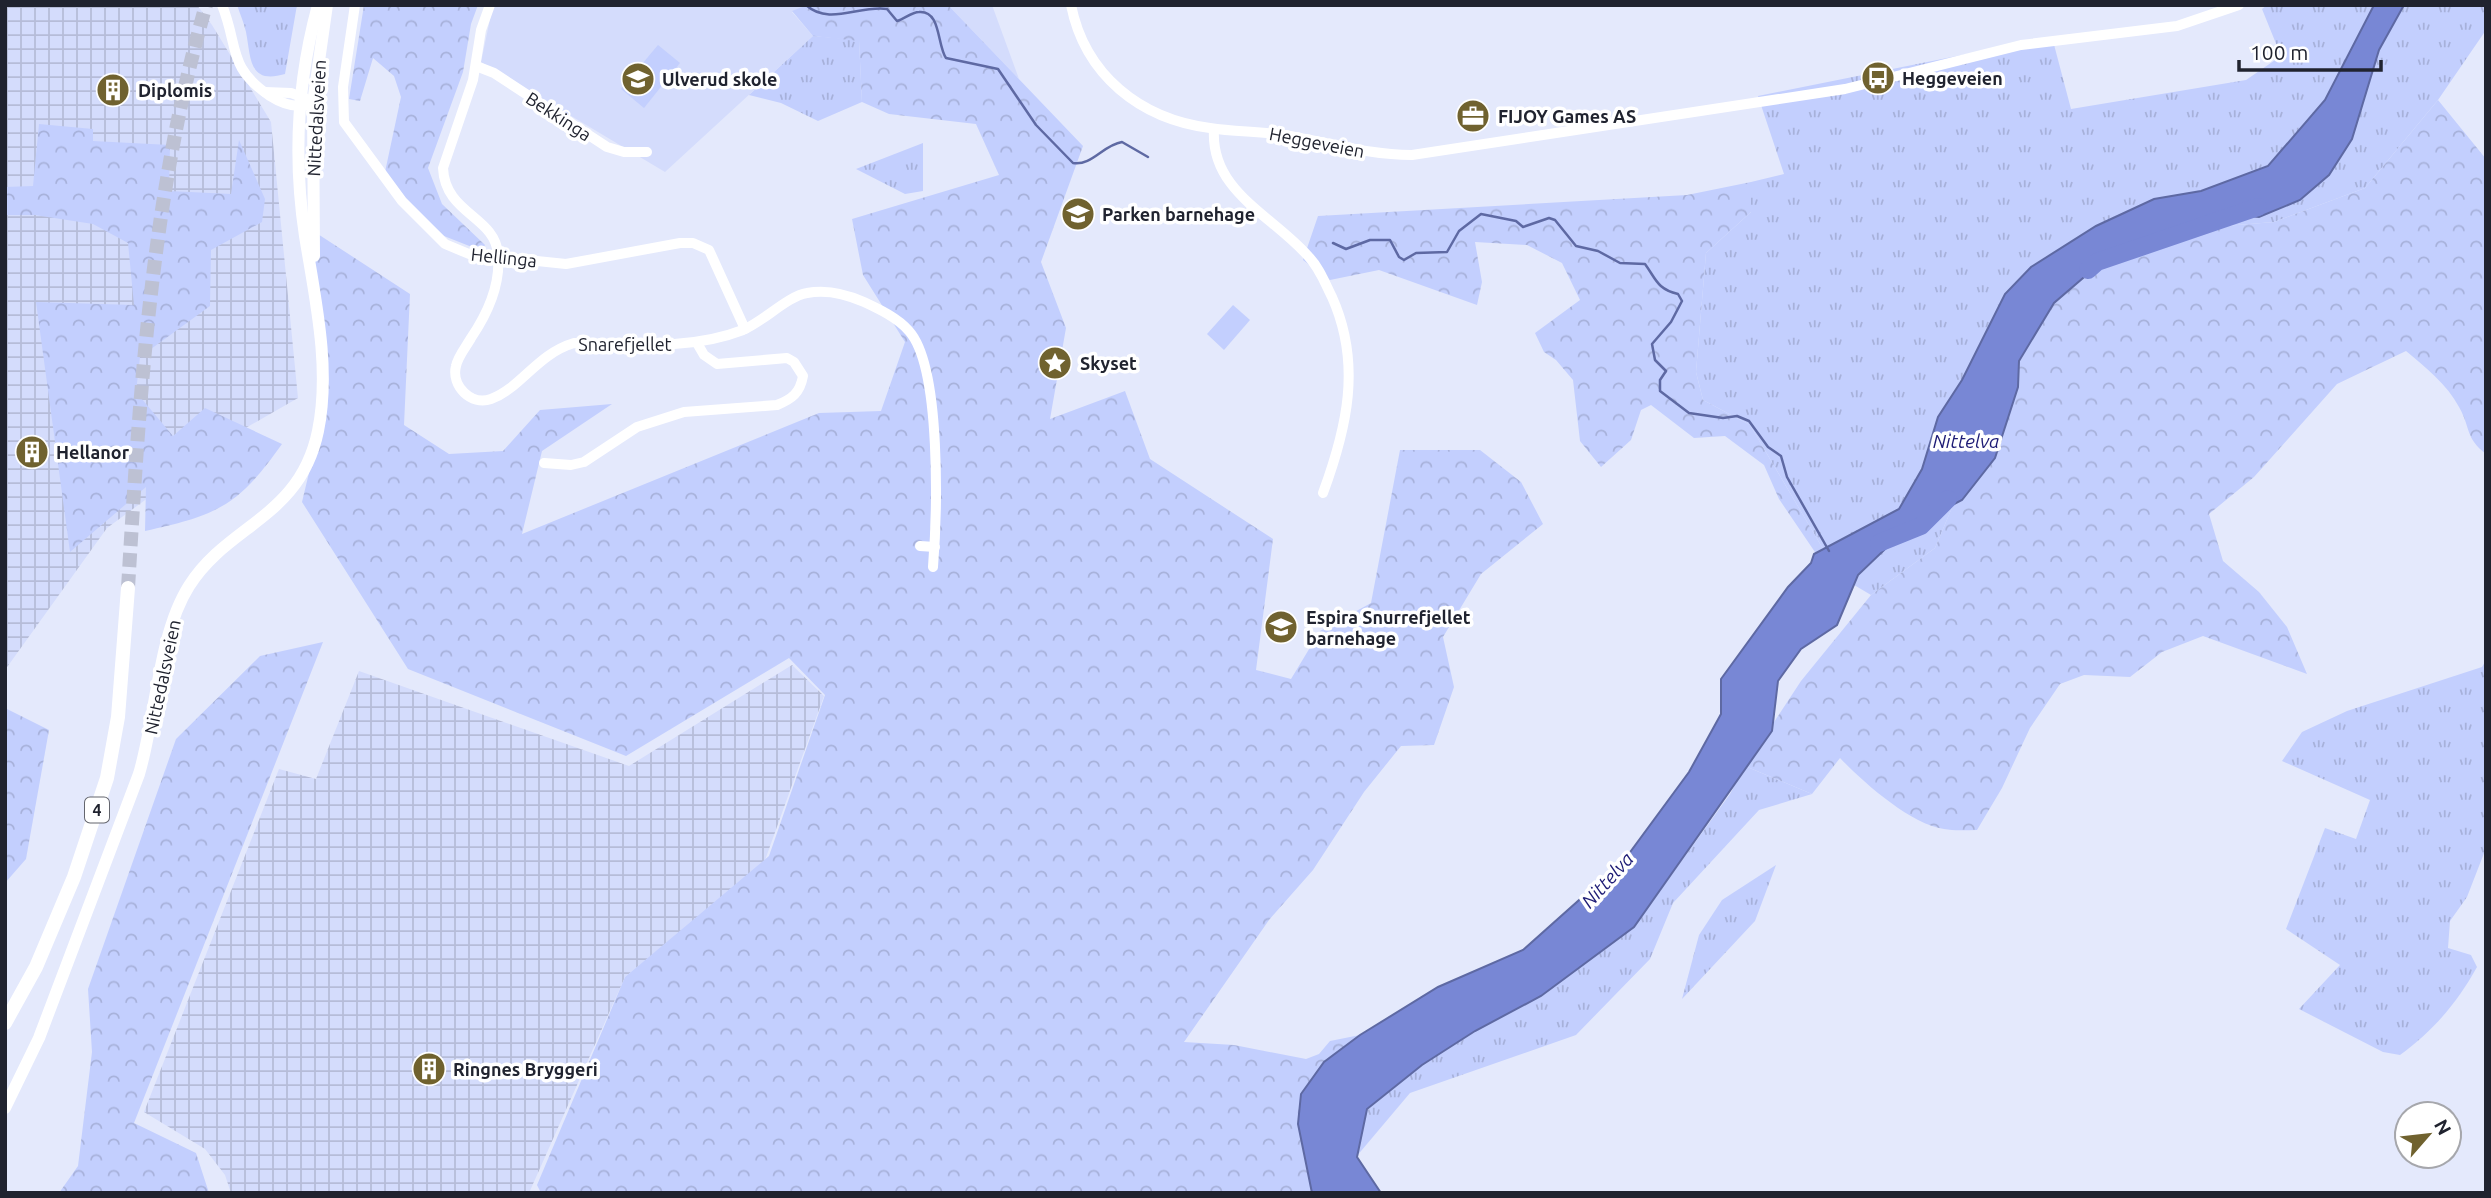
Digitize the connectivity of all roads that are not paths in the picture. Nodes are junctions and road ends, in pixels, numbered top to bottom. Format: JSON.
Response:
{"nodes":[{"id":1,"x":222,"y":5,"type":"edge"},
{"id":2,"x":318,"y":5,"type":"edge"},
{"id":3,"x":327,"y":5,"type":"edge"},
{"id":4,"x":355,"y":5,"type":"edge"},
{"id":5,"x":490,"y":5,"type":"edge"},
{"id":6,"x":1071,"y":5,"type":"edge"},
{"id":7,"x":2239,"y":5,"type":"edge"},
{"id":8,"x":477,"y":66,"type":"junction"},
{"id":9,"x":300,"y":101,"type":"junction"},
{"id":10,"x":313,"y":103,"type":"junction"},
{"id":11,"x":1214,"y":129,"type":"junction"},
{"id":12,"x":647,"y":152,"type":"dead end"},
{"id":13,"x":498,"y":256,"type":"junction"},
{"id":14,"x":313,"y":274,"type":"junction"},
{"id":15,"x":745,"y":329,"type":"junction"},
{"id":16,"x":697,"y":342,"type":"junction"},
{"id":17,"x":544,"y":463,"type":"dead end"},
{"id":18,"x":1323,"y":493,"type":"dead end"},
{"id":19,"x":920,"y":546,"type":"dead end"},
{"id":20,"x":934,"y":547,"type":"junction"},
{"id":21,"x":933,"y":567,"type":"dead end"},
{"id":22,"x":128,"y":588,"type":"tunnel mouth"},
{"id":23,"x":5,"y":1023,"type":"edge"},
{"id":24,"x":5,"y":1108,"type":"edge"}],
"edges":[{"from":1,"to":9,"type":"street"},
{"from":2,"to":9,"type":"main road","name":"Nittedalsveien"},
{"from":3,"to":10,"type":"main road","name":"Nittedalsveien"},
{"from":4,"to":13,"type":"street","name":"Hellinga"},
{"from":5,"to":8,"type":"street"},
{"from":6,"to":11,"type":"street","name":"Heggeveien"},
{"from":7,"to":11,"type":"street","name":"Heggeveien"},
{"from":8,"to":12,"type":"street","name":"Bekkinga"},
{"from":8,"to":13,"type":"street"},
{"from":9,"to":10,"type":"street"},
{"from":9,"to":14,"type":"main road","name":"Nittedalsveien"},
{"from":10,"to":14,"type":"main road","name":"Nittedalsveien"},
{"from":11,"to":18,"type":"street"},
{"from":13,"to":15,"type":"street","name":"Hellinga"},
{"from":13,"to":16,"type":"street","name":"Snarefjellet"},
{"from":14,"to":24,"type":"main road","name":"Nittedalsveien"},
{"from":15,"to":16,"type":"street","name":"Snarefjellet"},
{"from":15,"to":20,"type":"street","name":"Snarefjellet"},
{"from":16,"to":17,"type":"street"},
{"from":19,"to":20,"type":"street"},
{"from":20,"to":21,"type":"street","name":"Snarefjellet"},
{"from":22,"to":23,"type":"highway","number":"4"}]}
